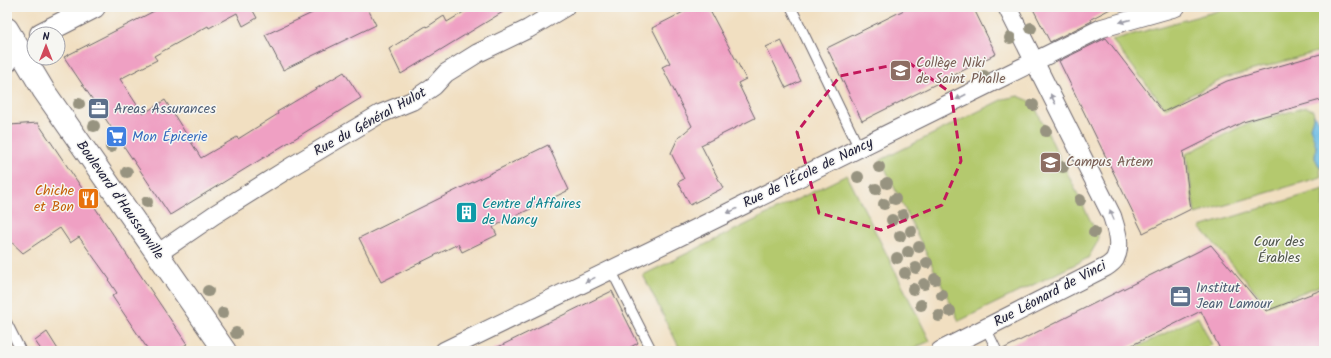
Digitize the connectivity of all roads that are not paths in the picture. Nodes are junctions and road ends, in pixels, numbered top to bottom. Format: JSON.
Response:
{"nodes":[{"id":1,"x":94,"y":7,"type":"edge"},
{"id":2,"x":565,"y":7,"type":"edge"},
{"id":3,"x":791,"y":7,"type":"edge"},
{"id":4,"x":1007,"y":7,"type":"edge"},
{"id":5,"x":1176,"y":7,"type":"edge"},
{"id":6,"x":57,"y":26,"type":"edge"},
{"id":7,"x":7,"y":29,"type":"edge"},
{"id":8,"x":16,"y":51,"type":"edge"},
{"id":9,"x":1034,"y":61,"type":"junction"},
{"id":10,"x":859,"y":148,"type":"junction"},
{"id":11,"x":157,"y":254,"type":"junction"},
{"id":12,"x":611,"y":270,"type":"junction"},
{"id":13,"x":7,"y":323,"type":"edge"},
{"id":14,"x":986,"y":328,"type":"junction"},
{"id":15,"x":950,"y":349,"type":"edge"},
{"id":16,"x":648,"y":350,"type":"edge"},
{"id":17,"x":21,"y":351,"type":"edge"},
{"id":18,"x":225,"y":351,"type":"edge"},
{"id":19,"x":444,"y":351,"type":"edge"},
{"id":20,"x":997,"y":351,"type":"edge"}],
"edges":[{"from":1,"to":6,"type":"street"},
{"from":2,"to":11,"type":"street","name":"Rue du Général Hulot"},
{"from":3,"to":10,"type":"lane"},
{"from":4,"to":9,"type":"street","name":"Rue Léonard de Vinci"},
{"from":5,"to":9,"type":"street","name":"Rue de l'École de Nancy","one_way":true},
{"from":7,"to":8,"type":"street","name":"Boulevard d'Haussonville"},
{"from":8,"to":11,"type":"street","name":"Boulevard d'Haussonville"},
{"from":9,"to":10,"type":"street","name":"Rue de l'École de Nancy","one_way":true},
{"from":14,"to":9,"type":"street","name":"Rue Léonard de Vinci","one_way":true},
{"from":10,"to":12,"type":"street","name":"Rue de l'École de Nancy","one_way":true},
{"from":11,"to":18,"type":"street","name":"Boulevard d'Haussonville"},
{"from":12,"to":16,"type":"lane"},
{"from":12,"to":19,"type":"street","name":"Rue de l'École de Nancy","one_way":true},
{"from":13,"to":17,"type":"lane"},
{"from":14,"to":15,"type":"street","name":"Rue Léonard de Vinci"},
{"from":14,"to":20,"type":"lane"}]}
